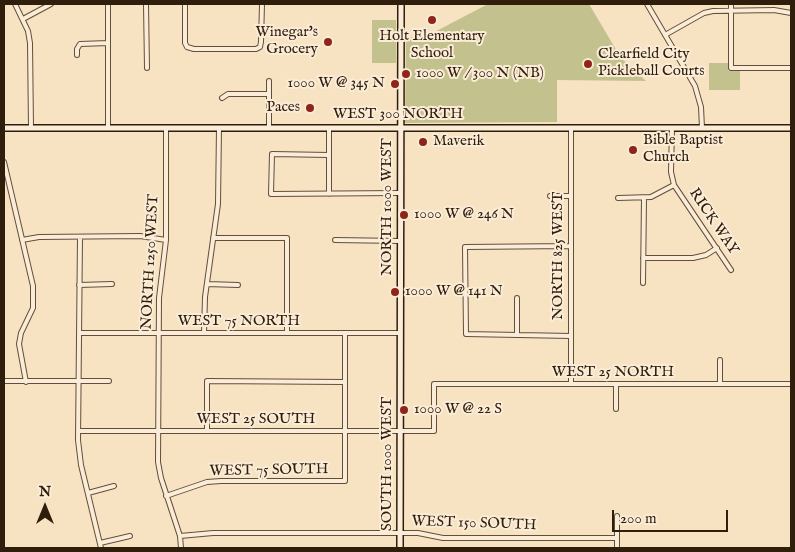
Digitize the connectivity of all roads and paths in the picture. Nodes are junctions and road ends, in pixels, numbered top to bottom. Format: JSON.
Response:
{"nodes":[{"id":1,"x":15,"y":4,"type":"edge"},
{"id":2,"x":51,"y":4,"type":"edge"},
{"id":3,"x":108,"y":4,"type":"edge"},
{"id":4,"x":146,"y":4,"type":"edge"},
{"id":5,"x":185,"y":4,"type":"edge"},
{"id":6,"x":262,"y":4,"type":"edge"},
{"id":7,"x":401,"y":4,"type":"edge"},
{"id":8,"x":647,"y":4,"type":"edge"},
{"id":9,"x":731,"y":4,"type":"edge"},
{"id":10,"x":774,"y":4,"type":"edge"},
{"id":11,"x":774,"y":10,"type":"junction"},
{"id":12,"x":731,"y":11,"type":"junction"},
{"id":13,"x":791,"y":13,"type":"edge"},
{"id":14,"x":23,"y":19,"type":"junction"},
{"id":15,"x":665,"y":35,"type":"junction"},
{"id":16,"x":108,"y":43,"type":"junction"},
{"id":17,"x":77,"y":55,"type":"dead end"},
{"id":18,"x":147,"y":68,"type":"dead end"},
{"id":19,"x":791,"y":68,"type":"edge"},
{"id":20,"x":269,"y":81,"type":"dead end"},
{"id":21,"x":269,"y":94,"type":"junction"},
{"id":22,"x":222,"y":98,"type":"dead end"},
{"id":23,"x":4,"y":128,"type":"edge"},
{"id":24,"x":30,"y":128,"type":"junction"},
{"id":25,"x":108,"y":128,"type":"junction"},
{"id":26,"x":166,"y":128,"type":"junction"},
{"id":27,"x":219,"y":128,"type":"junction"},
{"id":28,"x":269,"y":128,"type":"junction"},
{"id":29,"x":329,"y":128,"type":"junction"},
{"id":30,"x":401,"y":128,"type":"junction"},
{"id":31,"x":571,"y":128,"type":"junction"},
{"id":32,"x":672,"y":128,"type":"junction"},
{"id":33,"x":702,"y":128,"type":"junction"},
{"id":34,"x":791,"y":128,"type":"edge"},
{"id":35,"x":329,"y":155,"type":"junction"},
{"id":36,"x":4,"y":162,"type":"edge"},
{"id":37,"x":674,"y":185,"type":"junction"},
{"id":38,"x":400,"y":193,"type":"junction"},
{"id":39,"x":329,"y":194,"type":"junction"},
{"id":40,"x":550,"y":196,"type":"dead end"},
{"id":41,"x":571,"y":196,"type":"junction"},
{"id":42,"x":618,"y":198,"type":"dead end"},
{"id":43,"x":644,"y":198,"type":"junction"},
{"id":44,"x":80,"y":236,"type":"junction"},
{"id":45,"x":213,"y":238,"type":"junction"},
{"id":46,"x":22,"y":240,"type":"junction"},
{"id":47,"x":166,"y":240,"type":"junction"},
{"id":48,"x":335,"y":240,"type":"dead end"},
{"id":49,"x":400,"y":240,"type":"junction"},
{"id":50,"x":571,"y":246,"type":"junction"},
{"id":51,"x":717,"y":248,"type":"junction"},
{"id":52,"x":643,"y":258,"type":"junction"},
{"id":53,"x":731,"y":270,"type":"dead end"},
{"id":54,"x":643,"y":283,"type":"dead end"},
{"id":55,"x":112,"y":284,"type":"dead end"},
{"id":56,"x":206,"y":284,"type":"junction"},
{"id":57,"x":79,"y":285,"type":"junction"},
{"id":58,"x":238,"y":285,"type":"dead end"},
{"id":59,"x":517,"y":298,"type":"dead end"},
{"id":60,"x":79,"y":333,"type":"junction"},
{"id":61,"x":159,"y":333,"type":"junction"},
{"id":62,"x":204,"y":333,"type":"junction"},
{"id":63,"x":287,"y":333,"type":"junction"},
{"id":64,"x":345,"y":333,"type":"junction"},
{"id":65,"x":400,"y":333,"type":"junction"},
{"id":66,"x":517,"y":335,"type":"junction"},
{"id":67,"x":571,"y":336,"type":"junction"},
{"id":68,"x":720,"y":360,"type":"dead end"},
{"id":69,"x":400,"y":380,"type":"joint"},
{"id":70,"x":4,"y":381,"type":"edge"},
{"id":71,"x":26,"y":382,"type":"junction"},
{"id":72,"x":78,"y":382,"type":"junction"},
{"id":73,"x":109,"y":382,"type":"dead end"},
{"id":74,"x":345,"y":382,"type":"junction"},
{"id":75,"x":570,"y":384,"type":"junction"},
{"id":76,"x":616,"y":384,"type":"junction"},
{"id":77,"x":720,"y":384,"type":"junction"},
{"id":78,"x":791,"y":384,"type":"edge"},
{"id":79,"x":616,"y":409,"type":"dead end"},
{"id":80,"x":78,"y":431,"type":"junction"},
{"id":81,"x":158,"y":431,"type":"junction"},
{"id":82,"x":207,"y":431,"type":"junction"},
{"id":83,"x":345,"y":431,"type":"junction"},
{"id":84,"x":400,"y":431,"type":"junction"},
{"id":85,"x":434,"y":431,"type":"joint"},
{"id":86,"x":114,"y":486,"type":"dead end"},
{"id":87,"x":88,"y":493,"type":"junction"},
{"id":88,"x":166,"y":496,"type":"junction"},
{"id":89,"x":617,"y":516,"type":"dead end"},
{"id":90,"x":400,"y":533,"type":"junction"},
{"id":91,"x":130,"y":536,"type":"dead end"},
{"id":92,"x":180,"y":536,"type":"junction"},
{"id":93,"x":617,"y":538,"type":"junction"},
{"id":94,"x":100,"y":546,"type":"edge"},
{"id":95,"x":181,"y":548,"type":"edge"},
{"id":96,"x":400,"y":548,"type":"edge"},
{"id":97,"x":617,"y":548,"type":"edge"}],
"edges":[{"from":1,"to":14,"type":"street"},
{"from":2,"to":14,"type":"street"},
{"from":3,"to":16,"type":"street"},
{"from":4,"to":18,"type":"street"},
{"from":5,"to":6,"type":"street"},
{"from":7,"to":30,"type":"main road","name":"NORTH 1000 WEST"},
{"from":8,"to":15,"type":"street"},
{"from":9,"to":12,"type":"street"},
{"from":10,"to":11,"type":"street"},
{"from":11,"to":12,"type":"street"},
{"from":11,"to":13,"type":"street"},
{"from":12,"to":15,"type":"street"},
{"from":12,"to":19,"type":"street"},
{"from":14,"to":24,"type":"street"},
{"from":15,"to":33,"type":"street"},
{"from":16,"to":17,"type":"street"},
{"from":16,"to":25,"type":"street"},
{"from":20,"to":21,"type":"street"},
{"from":21,"to":22,"type":"street"},
{"from":21,"to":28,"type":"street"},
{"from":23,"to":24,"type":"main road","name":"WEST 300 NORTH"},
{"from":24,"to":25,"type":"main road","name":"WEST 300 NORTH"},
{"from":25,"to":26,"type":"main road","name":"WEST 300 NORTH"},
{"from":26,"to":27,"type":"main road","name":"WEST 300 NORTH"},
{"from":26,"to":47,"type":"street","name":"NORTH 1250 WEST"},
{"from":27,"to":28,"type":"main road","name":"WEST 300 NORTH"},
{"from":27,"to":45,"type":"street"},
{"from":28,"to":29,"type":"main road","name":"WEST 300 NORTH"},
{"from":29,"to":30,"type":"main road","name":"WEST 300 NORTH"},
{"from":29,"to":35,"type":"street"},
{"from":30,"to":31,"type":"main road","name":"WEST 300 NORTH"},
{"from":30,"to":38,"type":"main road","name":"NORTH 1000 WEST"},
{"from":31,"to":32,"type":"main road","name":"WEST 300 NORTH"},
{"from":31,"to":41,"type":"street","name":"NORTH 825 WEST"},
{"from":32,"to":33,"type":"main road","name":"WEST 300 NORTH"},
{"from":32,"to":37,"type":"street","name":"RICK WAY"},
{"from":33,"to":34,"type":"main road","name":"WEST 300 NORTH"},
{"from":35,"to":39,"type":"street"},
{"from":35,"to":39,"type":"street"},
{"from":36,"to":46,"type":"street"},
{"from":37,"to":43,"type":"street"},
{"from":37,"to":51,"type":"street","name":"RICK WAY"},
{"from":38,"to":39,"type":"street"},
{"from":38,"to":49,"type":"main road","name":"NORTH 1000 WEST"},
{"from":40,"to":41,"type":"street"},
{"from":41,"to":50,"type":"street","name":"NORTH 825 WEST"},
{"from":42,"to":43,"type":"street"},
{"from":43,"to":52,"type":"street"},
{"from":44,"to":46,"type":"street"},
{"from":44,"to":47,"type":"street"},
{"from":44,"to":57,"type":"street"},
{"from":45,"to":56,"type":"street"},
{"from":45,"to":63,"type":"street"},
{"from":46,"to":71,"type":"street"},
{"from":47,"to":61,"type":"street","name":"NORTH 1250 WEST"},
{"from":48,"to":49,"type":"street"},
{"from":49,"to":65,"type":"main road","name":"NORTH 1000 WEST"},
{"from":50,"to":66,"type":"street"},
{"from":50,"to":67,"type":"street","name":"NORTH 825 WEST"},
{"from":51,"to":52,"type":"street"},
{"from":51,"to":53,"type":"street","name":"RICK WAY"},
{"from":52,"to":54,"type":"street"},
{"from":55,"to":57,"type":"street"},
{"from":56,"to":58,"type":"street"},
{"from":56,"to":62,"type":"street"},
{"from":57,"to":60,"type":"street"},
{"from":59,"to":66,"type":"street"},
{"from":60,"to":61,"type":"street","name":"WEST 75 NORTH"},
{"from":60,"to":72,"type":"street"},
{"from":61,"to":62,"type":"street","name":"WEST 75 NORTH"},
{"from":61,"to":81,"type":"street","name":"NORTH 1250 WEST"},
{"from":62,"to":63,"type":"street","name":"WEST 75 NORTH"},
{"from":63,"to":64,"type":"street","name":"WEST 75 NORTH"},
{"from":64,"to":65,"type":"street","name":"WEST 75 NORTH"},
{"from":64,"to":74,"type":"street"},
{"from":65,"to":69,"type":"main road","name":"NORTH 1000 WEST"},
{"from":66,"to":67,"type":"street"},
{"from":67,"to":75,"type":"street","name":"NORTH 825 WEST"},
{"from":68,"to":77,"type":"street"},
{"from":69,"to":84,"type":"main road","name":"SOUTH 1000 WEST"},
{"from":70,"to":71,"type":"street"},
{"from":71,"to":72,"type":"street"},
{"from":72,"to":73,"type":"street"},
{"from":72,"to":80,"type":"street"},
{"from":74,"to":82,"type":"street"},
{"from":74,"to":83,"type":"street"},
{"from":75,"to":76,"type":"street","name":"WEST 25 NORTH"},
{"from":75,"to":85,"type":"street","name":"WEST 25 NORTH"},
{"from":76,"to":77,"type":"street","name":"WEST 25 NORTH"},
{"from":76,"to":79,"type":"street"},
{"from":77,"to":78,"type":"street","name":"WEST 25 NORTH"},
{"from":80,"to":81,"type":"street","name":"WEST 25 SOUTH"},
{"from":80,"to":87,"type":"street"},
{"from":81,"to":82,"type":"street","name":"WEST 25 SOUTH"},
{"from":81,"to":88,"type":"street","name":"NORTH 1250 WEST"},
{"from":82,"to":83,"type":"street","name":"WEST 25 SOUTH"},
{"from":83,"to":84,"type":"street","name":"WEST 25 SOUTH"},
{"from":83,"to":88,"type":"street","name":"WEST 75 SOUTH"},
{"from":84,"to":85,"type":"street","name":"WEST 25 SOUTH"},
{"from":84,"to":90,"type":"main road","name":"SOUTH 1000 WEST"},
{"from":86,"to":87,"type":"street"},
{"from":87,"to":94,"type":"street"},
{"from":88,"to":92,"type":"street","name":"NORTH 1250 WEST"},
{"from":89,"to":93,"type":"street"},
{"from":90,"to":92,"type":"street","name":"WEST 150 SOUTH"},
{"from":90,"to":93,"type":"street","name":"WEST 150 SOUTH"},
{"from":90,"to":96,"type":"main road","name":"SOUTH 1000 WEST"},
{"from":91,"to":94,"type":"street"},
{"from":92,"to":95,"type":"street","name":"NORTH 1250 WEST"},
{"from":93,"to":97,"type":"street"}]}
